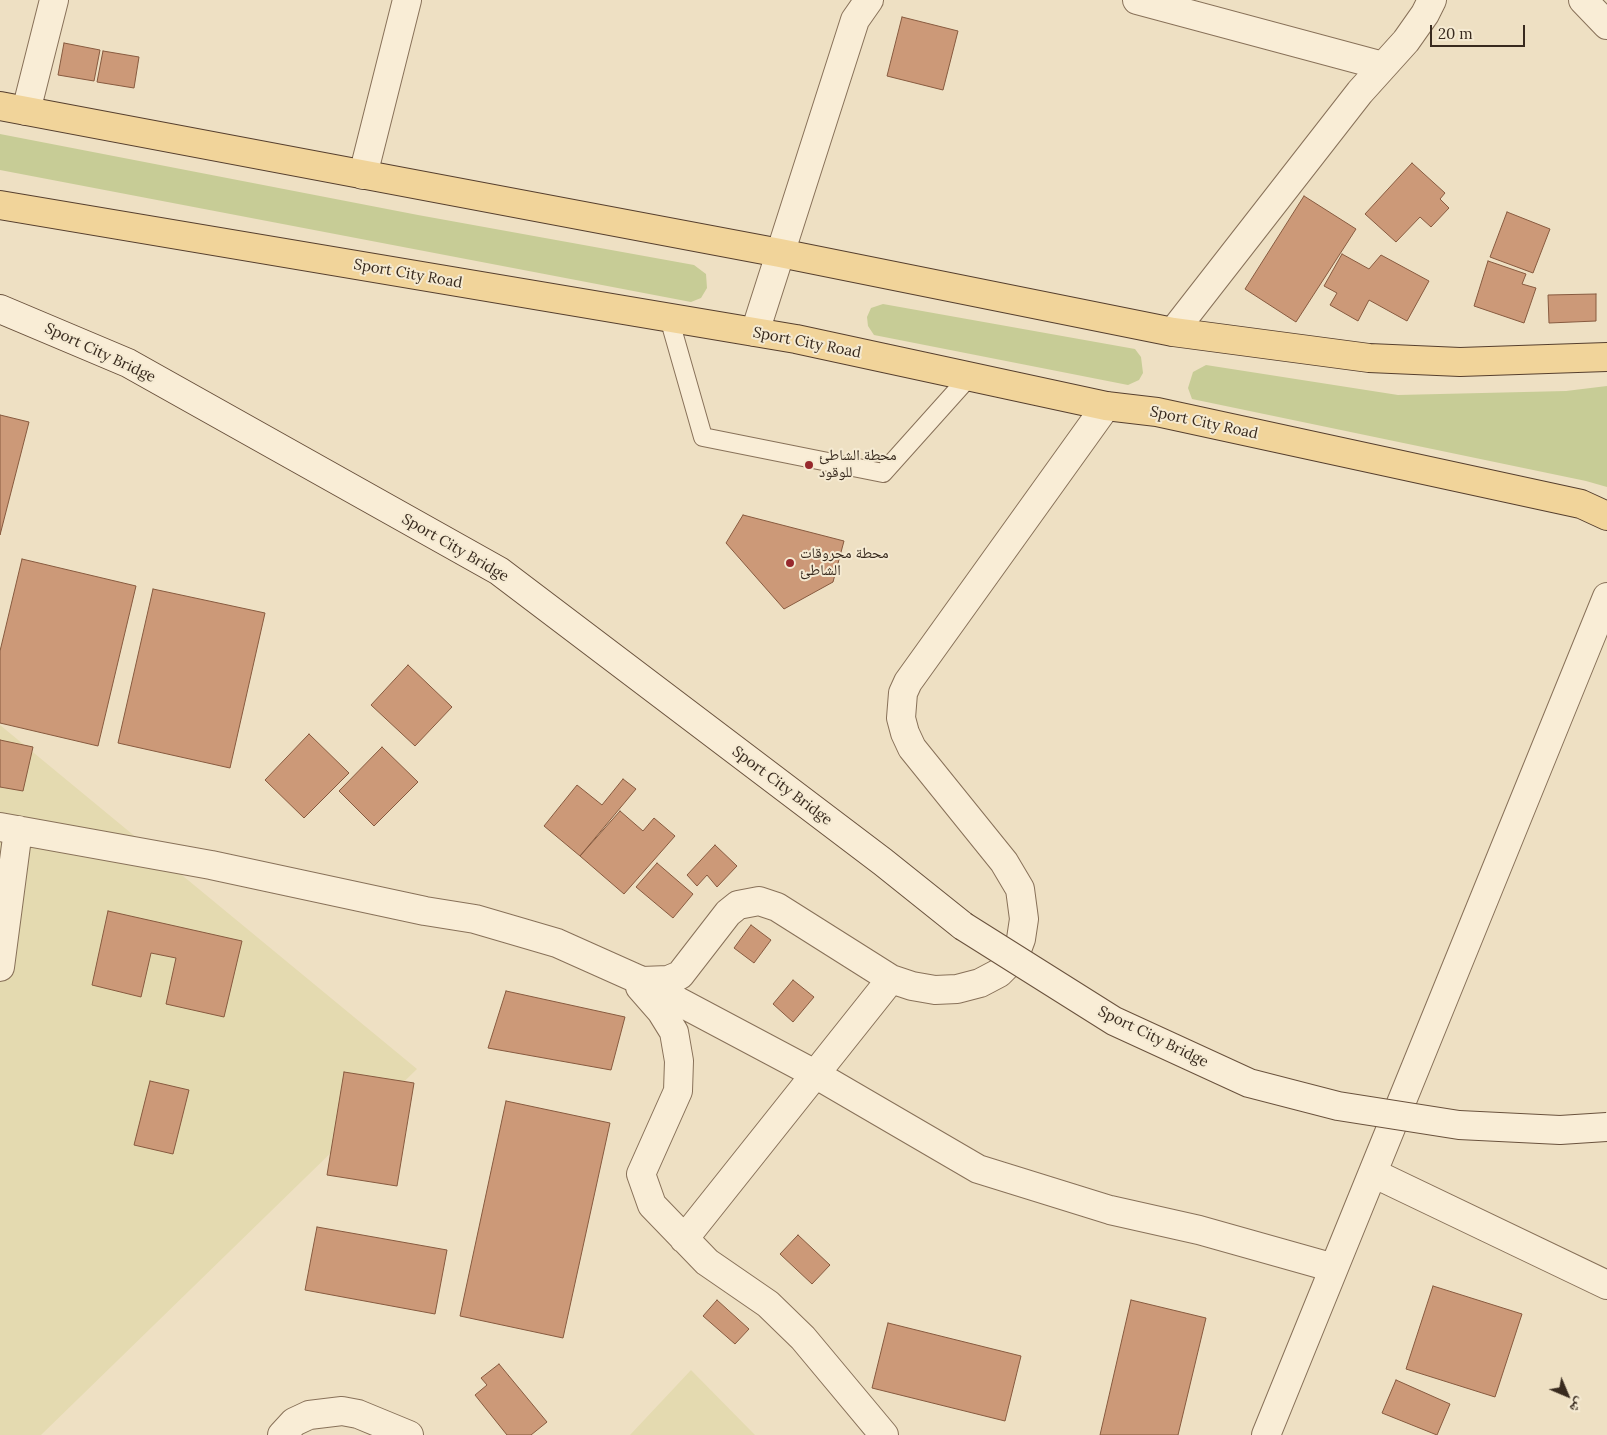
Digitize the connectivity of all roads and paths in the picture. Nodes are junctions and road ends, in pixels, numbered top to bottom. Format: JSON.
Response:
{"nodes":[{"id":1,"x":54,"y":0,"type":"edge"},
{"id":2,"x":407,"y":0,"type":"edge"},
{"id":3,"x":1137,"y":0,"type":"edge"},
{"id":4,"x":1432,"y":0,"type":"edge"},
{"id":5,"x":1583,"y":0,"type":"edge"},
{"id":6,"x":856,"y":7,"type":"edge"},
{"id":7,"x":1607,"y":25,"type":"edge"},
{"id":8,"x":1383,"y":66,"type":"junction"},
{"id":9,"x":13,"y":108,"type":"edge"},
{"id":10,"x":363,"y":175,"type":"junction"},
{"id":11,"x":0,"y":205,"type":"edge"},
{"id":12,"x":780,"y":254,"type":"junction"},
{"id":13,"x":0,"y":309,"type":"edge"},
{"id":14,"x":669,"y":318,"type":"junction"},
{"id":15,"x":755,"y":332,"type":"junction"},
{"id":16,"x":1172,"y":332,"type":"junction"},
{"id":17,"x":1607,"y":356,"type":"edge"},
{"id":18,"x":969,"y":377,"type":"junction"},
{"id":19,"x":1106,"y":406,"type":"junction"},
{"id":20,"x":1607,"y":516,"type":"edge"},
{"id":21,"x":1607,"y":597,"type":"edge"},
{"id":22,"x":9,"y":829,"type":"edge"},
{"id":23,"x":0,"y":967,"type":"edge"},
{"id":24,"x":632,"y":977,"type":"junction"},
{"id":25,"x":891,"y":979,"type":"junction"},
{"id":26,"x":815,"y":1074,"type":"junction"},
{"id":27,"x":1607,"y":1127,"type":"edge"},
{"id":28,"x":1373,"y":1173,"type":"junction"},
{"id":29,"x":684,"y":1238,"type":"junction"},
{"id":30,"x":1334,"y":1268,"type":"junction"},
{"id":31,"x":1607,"y":1285,"type":"edge"},
{"id":32,"x":282,"y":1435,"type":"edge"},
{"id":33,"x":409,"y":1435,"type":"edge"},
{"id":34,"x":884,"y":1435,"type":"edge"},
{"id":35,"x":1266,"y":1435,"type":"edge"}],
"edges":[{"from":1,"to":9,"type":"street"},
{"from":2,"to":10,"type":"street"},
{"from":3,"to":8,"type":"street"},
{"from":4,"to":8,"type":"street"},
{"from":5,"to":7,"type":"street"},
{"from":6,"to":12,"type":"street"},
{"from":8,"to":16,"type":"street"},
{"from":9,"to":10,"type":"main road"},
{"from":10,"to":12,"type":"main road"},
{"from":11,"to":14,"type":"main road","name":"Sport City Road"},
{"from":12,"to":15,"type":"street"},
{"from":12,"to":16,"type":"main road"},
{"from":13,"to":27,"type":"street","name":"Sport City Bridge","bridge":true},
{"from":14,"to":15,"type":"main road","name":"Sport City Road"},
{"from":14,"to":18,"type":"lane"},
{"from":15,"to":18,"type":"main road","name":"Sport City Road"},
{"from":16,"to":17,"type":"main road"},
{"from":18,"to":19,"type":"main road","name":"Sport City Road"},
{"from":19,"to":20,"type":"main road","name":"Sport City Road"},
{"from":19,"to":25,"type":"street"},
{"from":21,"to":28,"type":"street"},
{"from":22,"to":23,"type":"street"},
{"from":22,"to":24,"type":"street"},
{"from":24,"to":25,"type":"street"},
{"from":24,"to":26,"type":"street"},
{"from":24,"to":29,"type":"street"},
{"from":25,"to":26,"type":"street"},
{"from":26,"to":29,"type":"street"},
{"from":26,"to":30,"type":"street"},
{"from":28,"to":30,"type":"street"},
{"from":28,"to":31,"type":"street"},
{"from":29,"to":34,"type":"street"},
{"from":30,"to":35,"type":"street"},
{"from":32,"to":33,"type":"street"}]}
